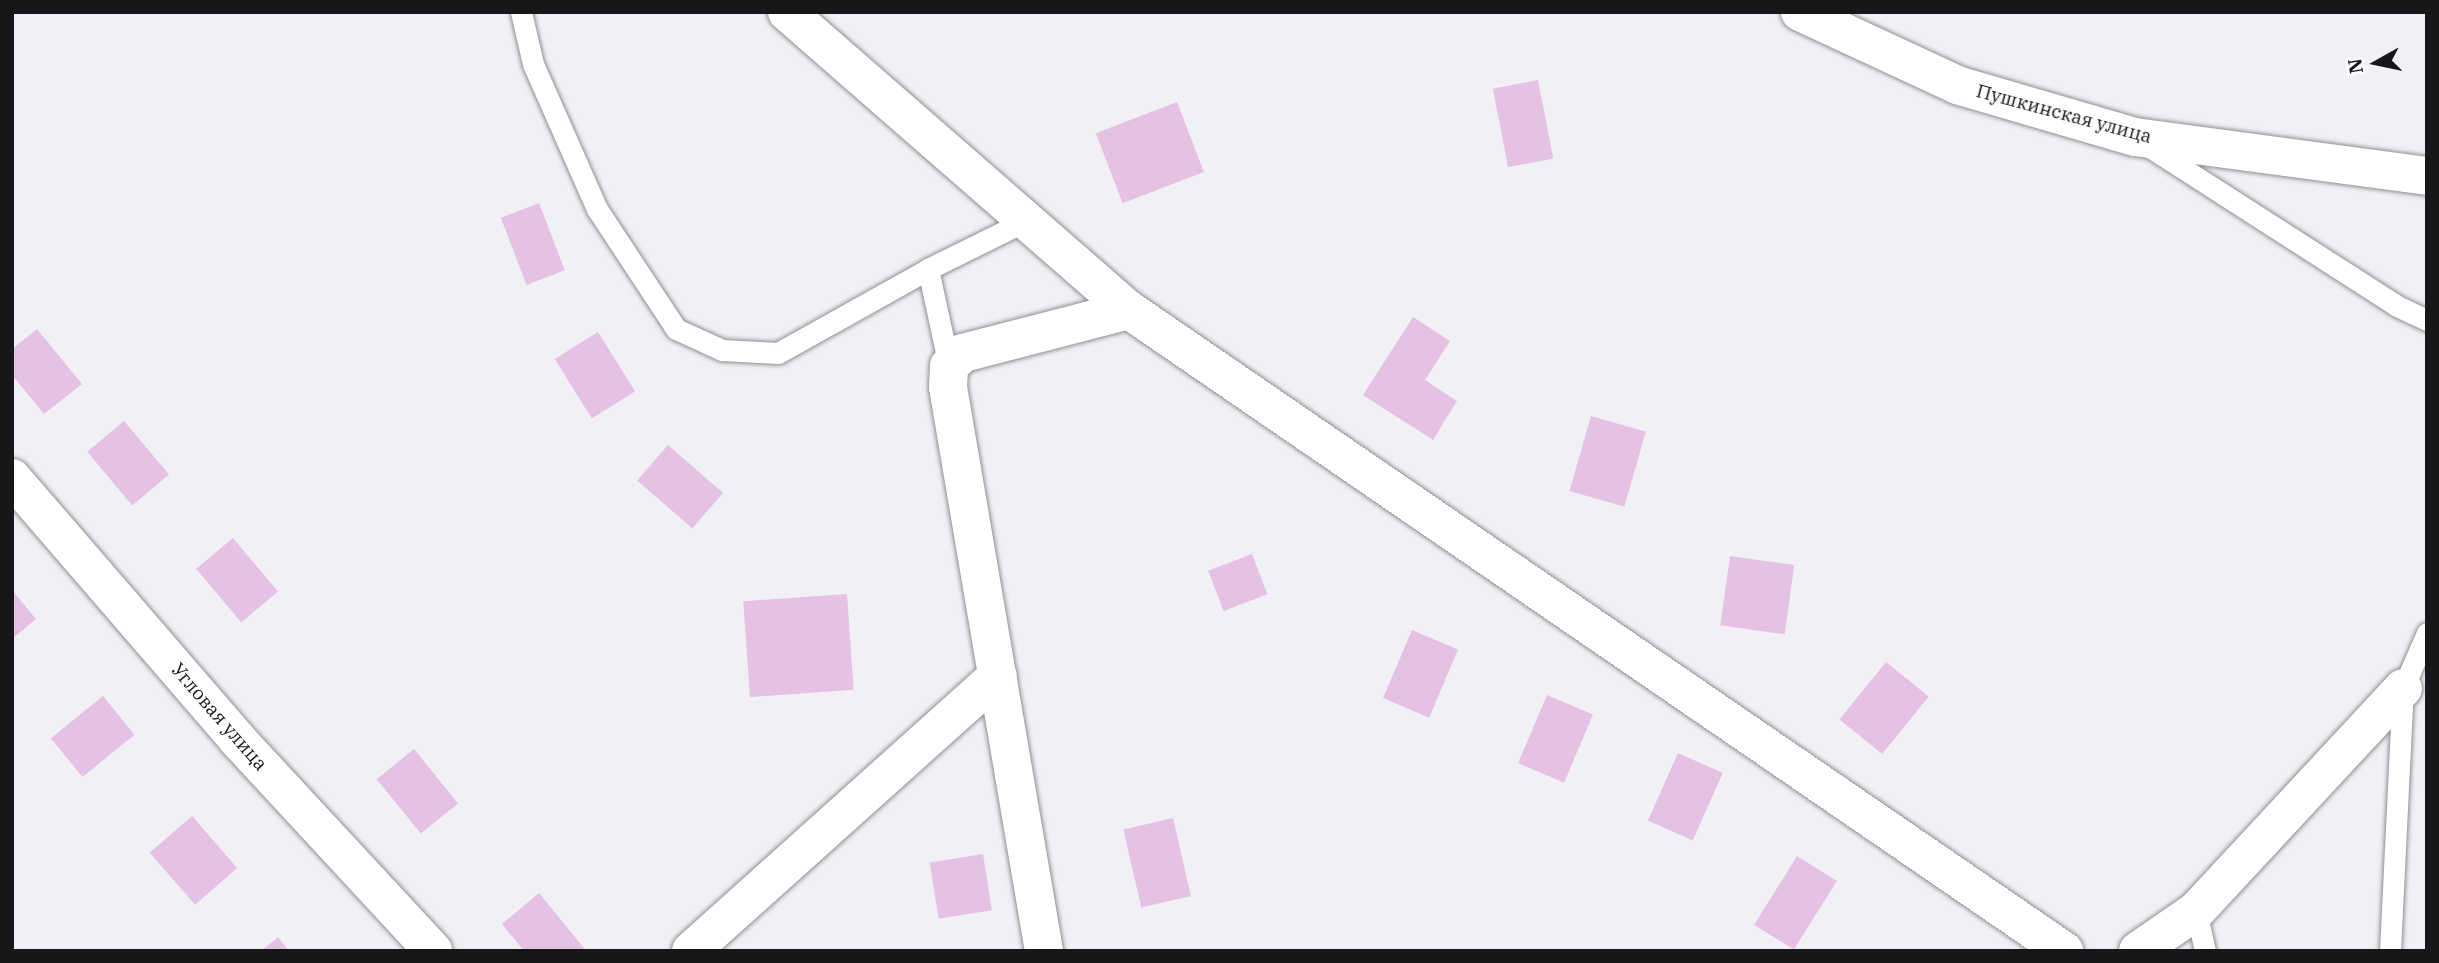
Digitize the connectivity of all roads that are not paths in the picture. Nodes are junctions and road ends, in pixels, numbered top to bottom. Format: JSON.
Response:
{"nodes":[{"id":1,"x":521,"y":12,"type":"edge"},
{"id":2,"x":788,"y":12,"type":"edge"},
{"id":3,"x":1800,"y":12,"type":"edge"},
{"id":4,"x":2135,"y":137,"type":"junction"},
{"id":5,"x":2427,"y":176,"type":"edge"},
{"id":6,"x":1025,"y":221,"type":"junction"},
{"id":7,"x":928,"y":269,"type":"junction"},
{"id":8,"x":1129,"y":310,"type":"junction"},
{"id":9,"x":2427,"y":320,"type":"edge"},
{"id":10,"x":949,"y":366,"type":"junction"},
{"id":11,"x":12,"y":478,"type":"edge"},
{"id":12,"x":2427,"y":633,"type":"edge"},
{"id":13,"x":998,"y":676,"type":"junction"},
{"id":14,"x":2403,"y":688,"type":"junction"},
{"id":15,"x":2196,"y":911,"type":"junction"},
{"id":16,"x":433,"y":951,"type":"edge"},
{"id":17,"x":691,"y":951,"type":"edge"},
{"id":18,"x":1044,"y":951,"type":"edge"},
{"id":19,"x":2064,"y":951,"type":"edge"},
{"id":20,"x":2138,"y":951,"type":"edge"},
{"id":21,"x":2205,"y":951,"type":"edge"},
{"id":22,"x":2390,"y":951,"type":"edge"}],
"edges":[{"from":1,"to":7,"type":"lane"},
{"from":2,"to":6,"type":"street"},
{"from":3,"to":4,"type":"street","name":"Пушкинская улица"},
{"from":4,"to":5,"type":"street","name":"Пушкинская улица"},
{"from":4,"to":9,"type":"lane"},
{"from":6,"to":7,"type":"lane"},
{"from":6,"to":8,"type":"street"},
{"from":7,"to":10,"type":"lane"},
{"from":8,"to":10,"type":"street"},
{"from":8,"to":19,"type":"street"},
{"from":10,"to":13,"type":"street"},
{"from":11,"to":16,"type":"street","name":"Угловая улица"},
{"from":12,"to":14,"type":"lane"},
{"from":13,"to":17,"type":"street"},
{"from":13,"to":18,"type":"street"},
{"from":14,"to":15,"type":"street"},
{"from":14,"to":22,"type":"lane"},
{"from":15,"to":20,"type":"street"},
{"from":15,"to":21,"type":"lane"}]}
